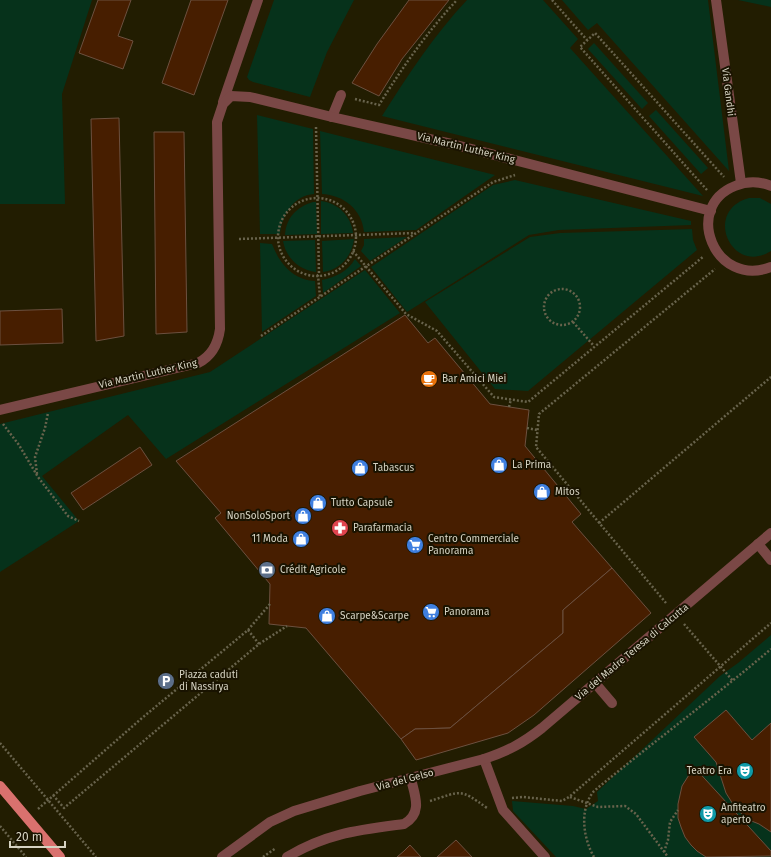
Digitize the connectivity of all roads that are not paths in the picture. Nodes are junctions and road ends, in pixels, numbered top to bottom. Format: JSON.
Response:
{"nodes":[{"id":1,"x":258,"y":0,"type":"edge"},
{"id":2,"x":716,"y":0,"type":"edge"},
{"id":3,"x":341,"y":95,"type":"road end"},
{"id":4,"x":223,"y":104,"type":"junction"},
{"id":5,"x":332,"y":117,"type":"junction"},
{"id":6,"x":737,"y":185,"type":"junction"},
{"id":7,"x":771,"y":186,"type":"edge"},
{"id":8,"x":711,"y":211,"type":"junction"},
{"id":9,"x":771,"y":267,"type":"edge"},
{"id":10,"x":0,"y":415,"type":"edge"},
{"id":11,"x":771,"y":533,"type":"edge"},
{"id":12,"x":758,"y":544,"type":"junction"},
{"id":13,"x":771,"y":560,"type":"edge"},
{"id":14,"x":595,"y":683,"type":"junction"},
{"id":15,"x":612,"y":703,"type":"dead end"},
{"id":16,"x":484,"y":759,"type":"junction"},
{"id":17,"x":411,"y":779,"type":"junction"},
{"id":18,"x":0,"y":786,"type":"edge"},
{"id":19,"x":60,"y":857,"type":"edge"},
{"id":20,"x":222,"y":857,"type":"edge"},
{"id":21,"x":287,"y":857,"type":"edge"},
{"id":22,"x":545,"y":857,"type":"edge"}],
"edges":[{"from":1,"to":4,"type":"street","name":"Via Martin Luther King"},
{"from":2,"to":6,"type":"street","name":"Via Gandhi"},
{"from":3,"to":5,"type":"street"},
{"from":4,"to":5,"type":"street","name":"Via Martin Luther King"},
{"from":4,"to":10,"type":"street","name":"Via Martin Luther King"},
{"from":5,"to":8,"type":"street","name":"Via Martin Luther King"},
{"from":6,"to":7,"type":"street"},
{"from":6,"to":8,"type":"street"},
{"from":8,"to":9,"type":"street"},
{"from":11,"to":12,"type":"street","name":"Via del Madre Teresa di Calcutta"},
{"from":12,"to":13,"type":"street"},
{"from":12,"to":14,"type":"street","name":"Via del Madre Teresa di Calcutta"},
{"from":14,"to":15,"type":"street"},
{"from":14,"to":16,"type":"street","name":"Via del Madre Teresa di Calcutta"},
{"from":16,"to":17,"type":"street","name":"Via del Gelso"},
{"from":16,"to":22,"type":"street"},
{"from":17,"to":20,"type":"street","name":"Via del Gelso"},
{"from":17,"to":21,"type":"street"},
{"from":18,"to":19,"type":"main road"}]}
